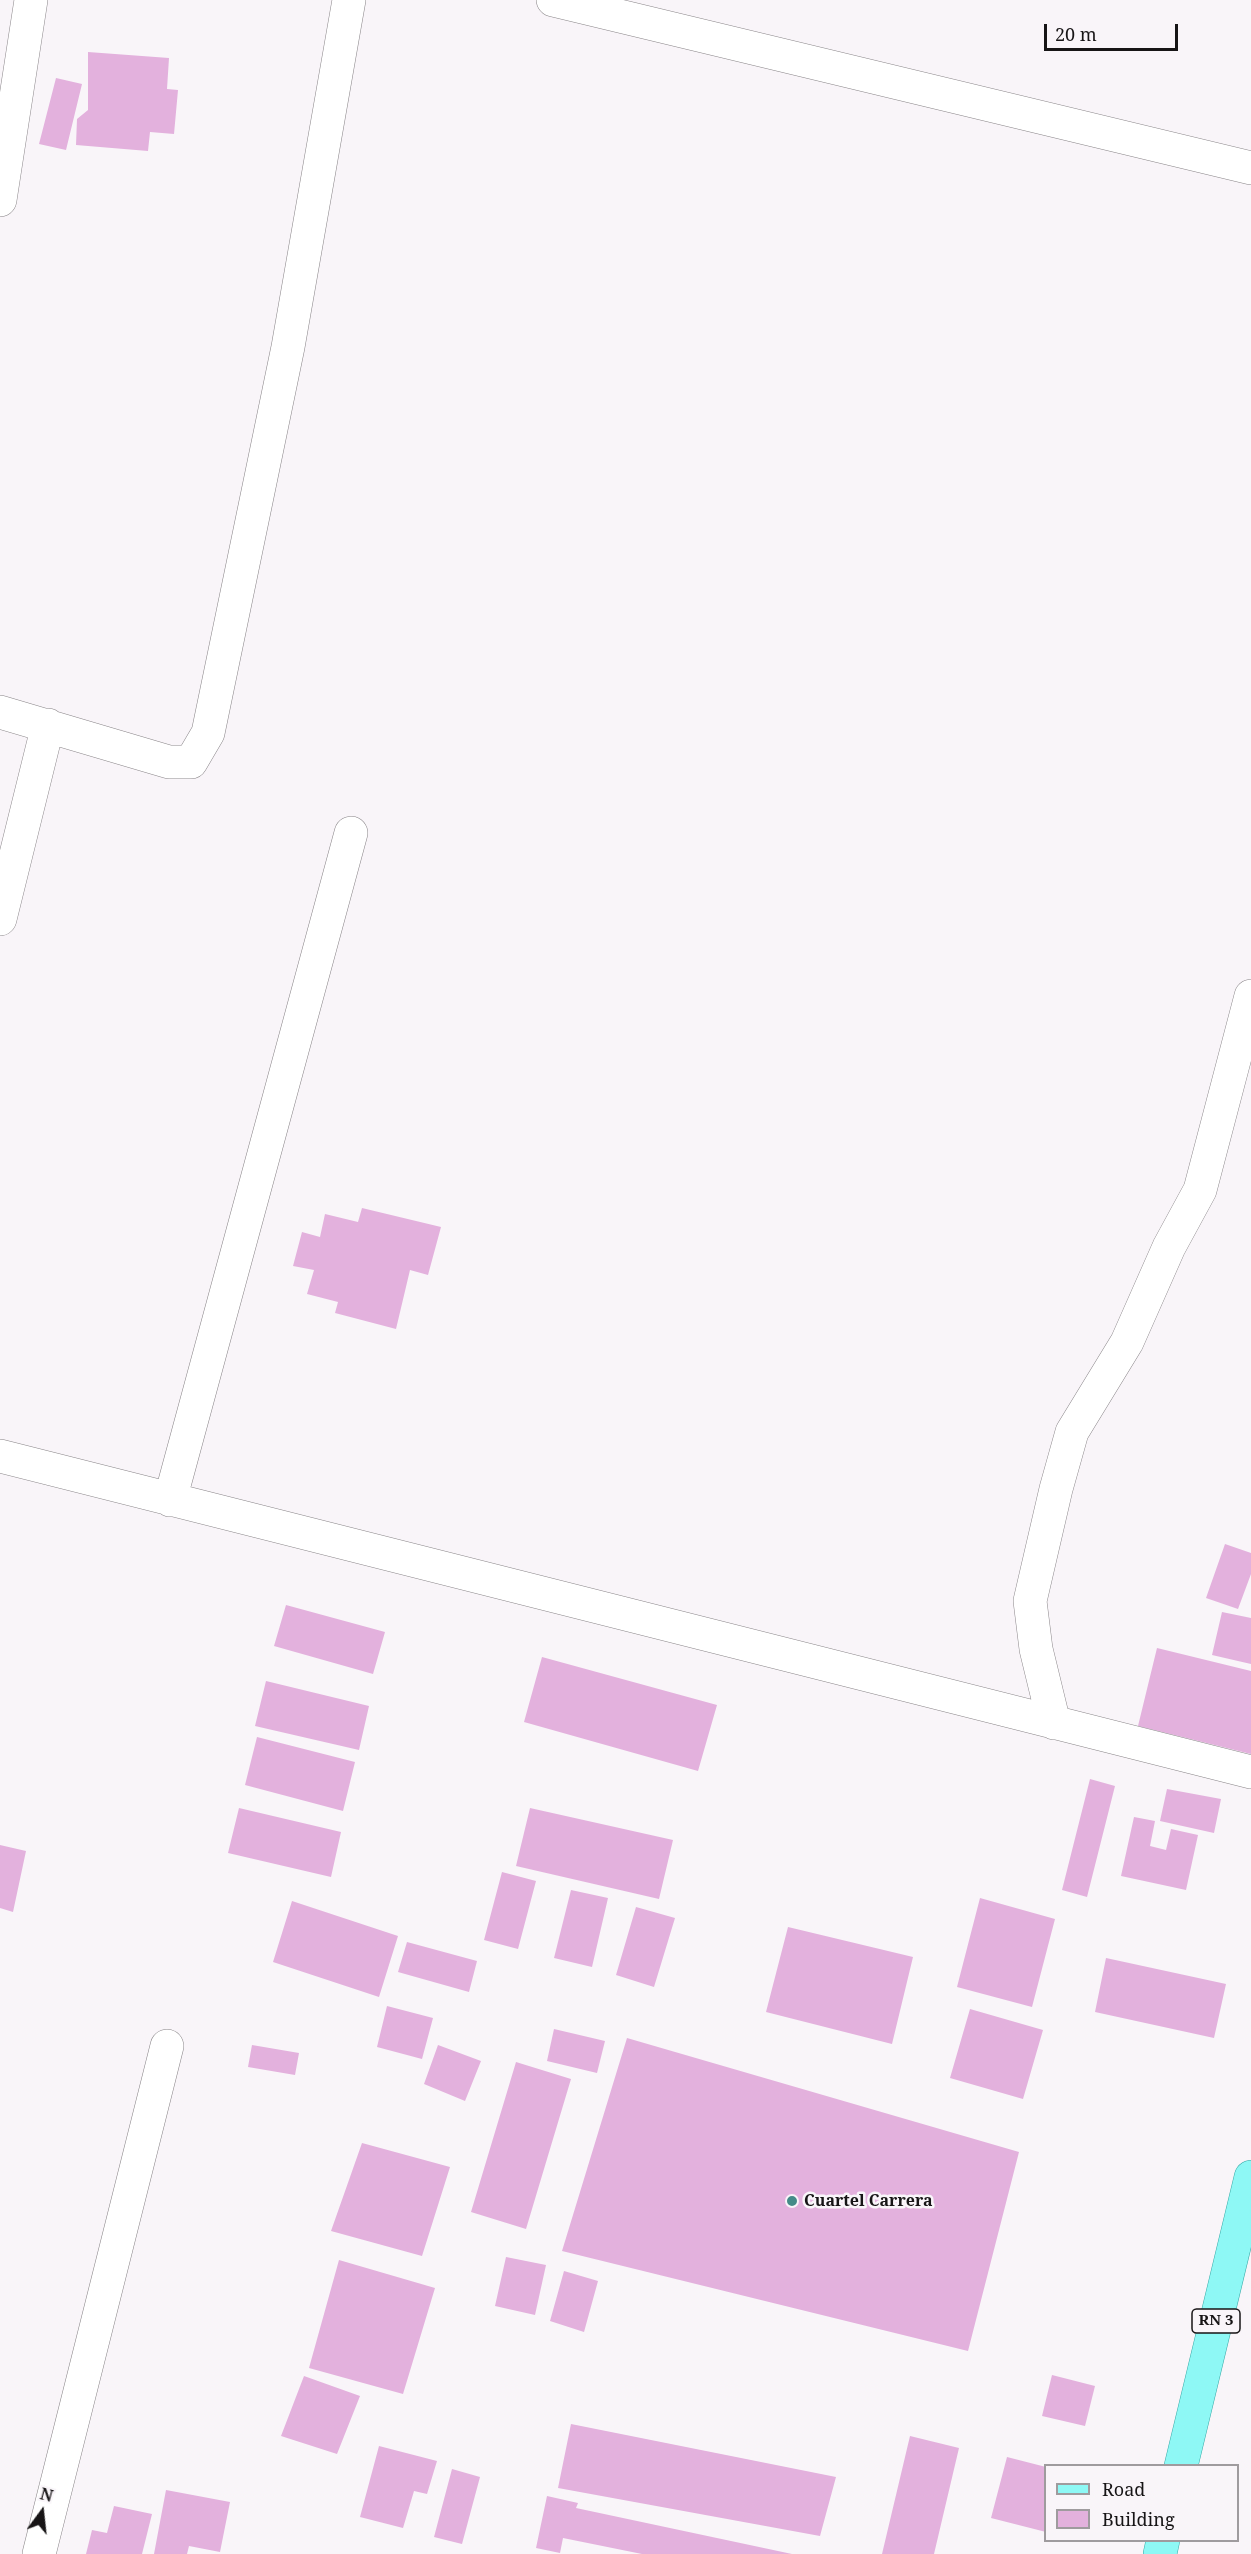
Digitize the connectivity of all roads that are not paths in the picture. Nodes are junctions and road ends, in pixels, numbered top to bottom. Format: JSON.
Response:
{"nodes":[{"id":1,"x":31,"y":0,"type":"edge"},
{"id":2,"x":349,"y":0,"type":"edge"},
{"id":3,"x":553,"y":0,"type":"edge"},
{"id":4,"x":1251,"y":168,"type":"edge"},
{"id":5,"x":0,"y":200,"type":"edge"},
{"id":6,"x":0,"y":712,"type":"edge"},
{"id":7,"x":48,"y":725,"type":"junction"},
{"id":8,"x":351,"y":833,"type":"dead end"},
{"id":9,"x":0,"y":920,"type":"edge"},
{"id":10,"x":1251,"y":996,"type":"edge"},
{"id":11,"x":0,"y":1456,"type":"edge"},
{"id":12,"x":170,"y":1500,"type":"junction"},
{"id":13,"x":1054,"y":1723,"type":"junction"},
{"id":14,"x":1251,"y":1772,"type":"edge"},
{"id":15,"x":166,"y":2046,"type":"dead end"},
{"id":16,"x":1251,"y":2177,"type":"edge"},
{"id":17,"x":1181,"y":2464,"type":"edge"},
{"id":18,"x":39,"y":2554,"type":"edge"}],
"edges":[{"from":1,"to":5,"type":"street"},
{"from":2,"to":7,"type":"street"},
{"from":3,"to":4,"type":"street"},
{"from":6,"to":7,"type":"street"},
{"from":7,"to":9,"type":"street"},
{"from":8,"to":12,"type":"street"},
{"from":10,"to":13,"type":"street"},
{"from":11,"to":12,"type":"street"},
{"from":12,"to":13,"type":"street"},
{"from":13,"to":14,"type":"street"},
{"from":15,"to":18,"type":"street"},
{"from":16,"to":17,"type":"main road","number":"RN 3"}]}
